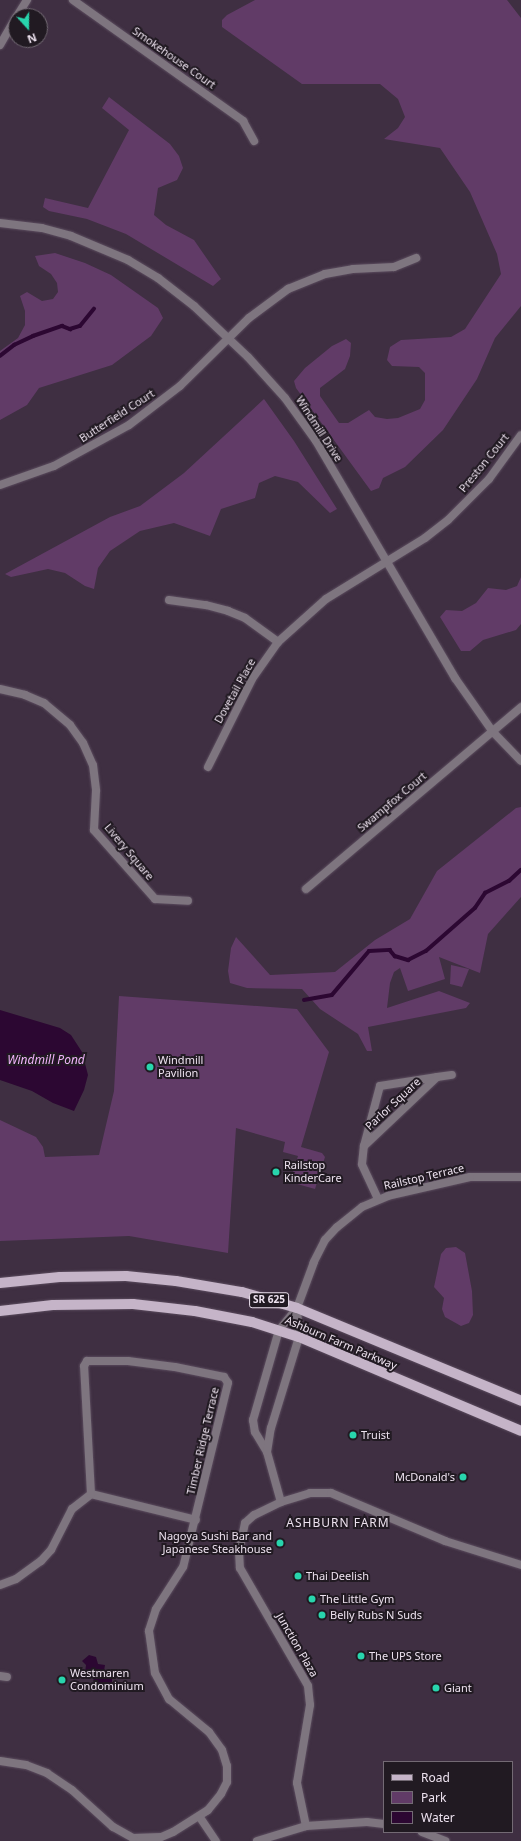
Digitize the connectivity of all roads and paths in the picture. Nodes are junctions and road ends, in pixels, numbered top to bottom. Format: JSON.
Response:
{"nodes":[{"id":1,"x":73,"y":0,"type":"edge"},
{"id":2,"x":8,"y":30,"type":"edge"},
{"id":3,"x":0,"y":45,"type":"edge"},
{"id":4,"x":254,"y":141,"type":"dead end"},
{"id":5,"x":0,"y":223,"type":"edge"},
{"id":6,"x":416,"y":258,"type":"dead end"},
{"id":7,"x":230,"y":338,"type":"junction"},
{"id":8,"x":521,"y":435,"type":"edge"},
{"id":9,"x":0,"y":485,"type":"edge"},
{"id":10,"x":387,"y":562,"type":"junction"},
{"id":11,"x":169,"y":600,"type":"dead end"},
{"id":12,"x":278,"y":642,"type":"junction"},
{"id":13,"x":0,"y":689,"type":"edge"},
{"id":14,"x":521,"y":707,"type":"edge"},
{"id":15,"x":493,"y":732,"type":"junction"},
{"id":16,"x":521,"y":761,"type":"edge"},
{"id":17,"x":208,"y":767,"type":"dead end"},
{"id":18,"x":306,"y":889,"type":"dead end"},
{"id":19,"x":188,"y":901,"type":"dead end"},
{"id":20,"x":452,"y":1075,"type":"dead end"},
{"id":21,"x":437,"y":1077,"type":"junction"},
{"id":22,"x":364,"y":1146,"type":"junction"},
{"id":23,"x":521,"y":1177,"type":"edge"},
{"id":24,"x":378,"y":1199,"type":"junction"},
{"id":25,"x":0,"y":1283,"type":"edge"},
{"id":26,"x":297,"y":1308,"type":"junction"},
{"id":27,"x":0,"y":1311,"type":"edge"},
{"id":28,"x":279,"y":1330,"type":"junction"},
{"id":29,"x":299,"y":1337,"type":"junction"},
{"id":30,"x":521,"y":1402,"type":"edge"},
{"id":31,"x":521,"y":1431,"type":"edge"},
{"id":32,"x":268,"y":1452,"type":"junction"},
{"id":33,"x":91,"y":1494,"type":"junction"},
{"id":34,"x":282,"y":1502,"type":"junction"},
{"id":35,"x":196,"y":1520,"type":"junction"},
{"id":36,"x":521,"y":1565,"type":"edge"},
{"id":37,"x":0,"y":1586,"type":"edge"},
{"id":38,"x":0,"y":1761,"type":"edge"},
{"id":39,"x":199,"y":1816,"type":"junction"},
{"id":40,"x":383,"y":1824,"type":"edge"},
{"id":41,"x":306,"y":1826,"type":"junction"},
{"id":42,"x":425,"y":1833,"type":"edge"},
{"id":43,"x":216,"y":1841,"type":"edge"},
{"id":44,"x":257,"y":1841,"type":"edge"},
{"id":45,"x":445,"y":1841,"type":"edge"}],
"edges":[{"from":1,"to":4,"type":"street","name":"Smokehouse Court"},
{"from":2,"to":3,"type":"street"},
{"from":5,"to":7,"type":"street","name":"Windmill Drive"},
{"from":6,"to":7,"type":"street","name":"Butterfield Court"},
{"from":7,"to":9,"type":"street","name":"Butterfield Court"},
{"from":7,"to":10,"type":"street","name":"Windmill Drive"},
{"from":8,"to":10,"type":"street","name":"Preston Court"},
{"from":10,"to":12,"type":"street","name":"Dovetail Place"},
{"from":10,"to":15,"type":"street","name":"Windmill Drive"},
{"from":11,"to":12,"type":"street"},
{"from":12,"to":17,"type":"street","name":"Dovetail Place"},
{"from":13,"to":19,"type":"street","name":"Livery Square"},
{"from":14,"to":15,"type":"street","name":"Swampfox Court"},
{"from":15,"to":16,"type":"street","name":"Windmill Drive"},
{"from":15,"to":18,"type":"street","name":"Swampfox Court"},
{"from":20,"to":21,"type":"street","name":"Parlor Square"},
{"from":21,"to":22,"type":"street","name":"Parlor Square"},
{"from":21,"to":22,"type":"street","name":"Parlor Square"},
{"from":22,"to":24,"type":"street","name":"Parlor Square"},
{"from":23,"to":24,"type":"street","name":"Railstop Terrace"},
{"from":24,"to":26,"type":"street","name":"Railstop Terrace"},
{"from":25,"to":26,"type":"main road","name":"Ashburn Farm Parkway","number":"SR 625"},
{"from":26,"to":28,"type":"street"},
{"from":26,"to":29,"type":"street"},
{"from":26,"to":30,"type":"main road","name":"Ashburn Farm Parkway","number":"SR 625"},
{"from":27,"to":28,"type":"main road","name":"Ashburn Farm Parkway","number":"SR 625"},
{"from":28,"to":29,"type":"main road","name":"Ashburn Farm Parkway","number":"SR 625"},
{"from":28,"to":32,"type":"street"},
{"from":29,"to":31,"type":"main road","name":"Ashburn Farm Parkway","number":"SR 625"},
{"from":29,"to":32,"type":"street"},
{"from":32,"to":34,"type":"street"},
{"from":33,"to":35,"type":"street"},
{"from":33,"to":35,"type":"street","name":"Timber Ridge Terrace"},
{"from":33,"to":37,"type":"street"},
{"from":34,"to":36,"type":"street","name":"Junction Plaza"},
{"from":34,"to":41,"type":"street","name":"Junction Plaza"},
{"from":35,"to":39,"type":"street","name":"Timber Ridge Terrace"},
{"from":38,"to":39,"type":"street","name":"Timber Ridge Terrace"},
{"from":39,"to":43,"type":"street"},
{"from":40,"to":41,"type":"street"},
{"from":41,"to":44,"type":"street"},
{"from":42,"to":45,"type":"street"}]}
